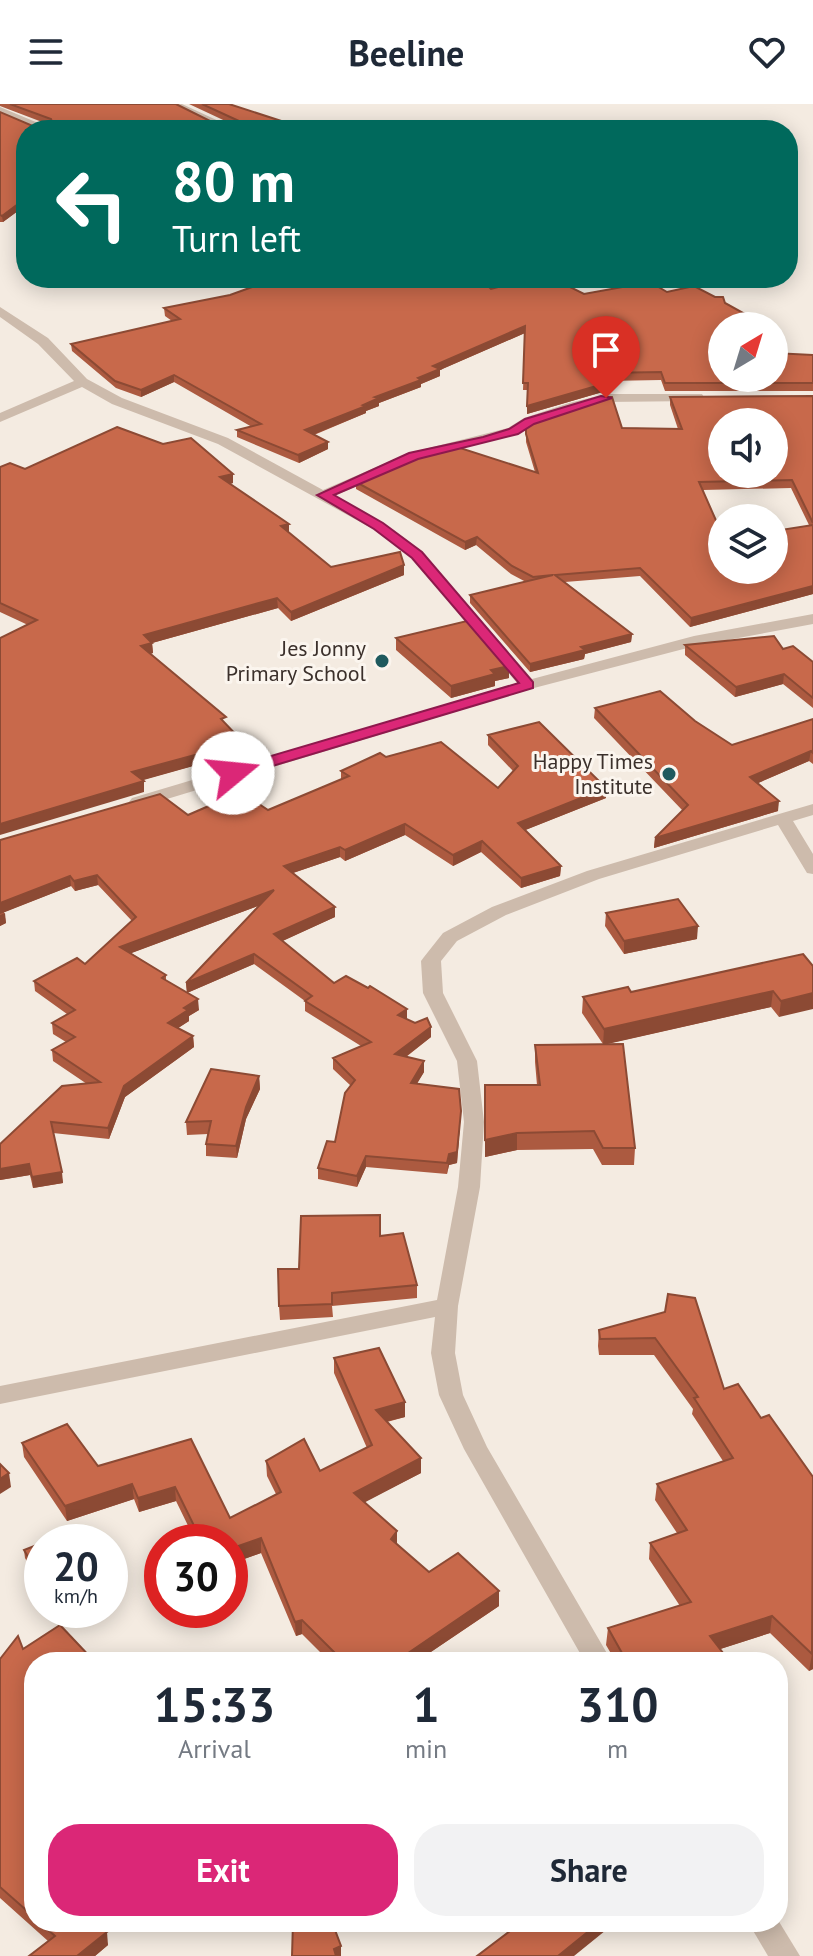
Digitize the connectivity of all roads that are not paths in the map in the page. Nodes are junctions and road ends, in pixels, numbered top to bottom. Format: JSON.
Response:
{"nodes":[{"id":1,"x":173,"y":104,"type":"edge"},
{"id":2,"x":0,"y":110,"type":"edge"},
{"id":3,"x":23,"y":120,"type":"edge"},
{"id":4,"x":210,"y":120,"type":"edge"},
{"id":5,"x":0,"y":311,"type":"edge"},
{"id":6,"x":82,"y":382,"type":"junction"},
{"id":7,"x":713,"y":397,"type":"edge"},
{"id":8,"x":0,"y":418,"type":"edge"},
{"id":9,"x":324,"y":495,"type":"junction"},
{"id":10,"x":813,"y":619,"type":"edge"},
{"id":11,"x":528,"y":685,"type":"junction"},
{"id":12,"x":116,"y":808,"type":"edge"},
{"id":13,"x":813,"y":809,"type":"edge"},
{"id":14,"x":783,"y":818,"type":"junction"},
{"id":15,"x":813,"y":869,"type":"edge"},
{"id":16,"x":447,"y":1306,"type":"junction"},
{"id":17,"x":0,"y":1395,"type":"edge"},
{"id":18,"x":593,"y":1652,"type":"edge"},
{"id":19,"x":769,"y":1932,"type":"edge"},
{"id":20,"x":785,"y":1956,"type":"edge"}],
"edges":[{"from":1,"to":4,"type":"street"},
{"from":2,"to":3,"type":"street"},
{"from":5,"to":6,"type":"street"},
{"from":6,"to":8,"type":"street"},
{"from":6,"to":9,"type":"street"},
{"from":7,"to":9,"type":"street"},
{"from":9,"to":11,"type":"street"},
{"from":10,"to":11,"type":"street"},
{"from":11,"to":12,"type":"street"},
{"from":13,"to":14,"type":"street"},
{"from":14,"to":15,"type":"street"},
{"from":14,"to":16,"type":"street"},
{"from":16,"to":17,"type":"street"},
{"from":16,"to":18,"type":"street"},
{"from":19,"to":20,"type":"street"}]}
